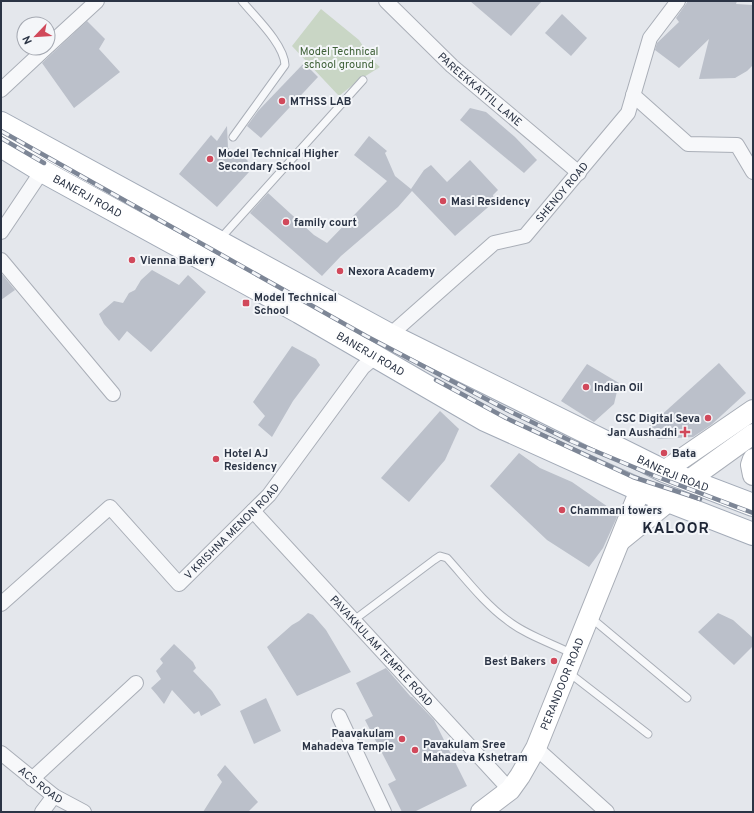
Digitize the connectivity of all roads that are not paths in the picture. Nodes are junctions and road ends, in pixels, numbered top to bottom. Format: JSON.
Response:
{"nodes":[{"id":1,"x":97,"y":1,"type":"edge"},
{"id":2,"x":242,"y":1,"type":"edge"},
{"id":3,"x":386,"y":1,"type":"edge"},
{"id":4,"x":678,"y":1,"type":"edge"},
{"id":5,"x":56,"y":39,"type":"edge"},
{"id":6,"x":37,"y":56,"type":"edge"},
{"id":7,"x":363,"y":80,"type":"dead end"},
{"id":8,"x":1,"y":90,"type":"edge"},
{"id":9,"x":633,"y":95,"type":"junction"},
{"id":10,"x":1,"y":123,"type":"edge"},
{"id":11,"x":233,"y":137,"type":"dead end"},
{"id":12,"x":1,"y":146,"type":"edge"},
{"id":13,"x":42,"y":171,"type":"junction"},
{"id":14,"x":753,"y":172,"type":"edge"},
{"id":15,"x":579,"y":173,"type":"junction"},
{"id":16,"x":1,"y":232,"type":"edge"},
{"id":17,"x":219,"y":240,"type":"junction"},
{"id":18,"x":1,"y":260,"type":"edge"},
{"id":19,"x":381,"y":330,"type":"junction"},
{"id":20,"x":367,"y":352,"type":"junction"},
{"id":21,"x":112,"y":394,"type":"dead end"},
{"id":22,"x":753,"y":410,"type":"edge"},
{"id":23,"x":562,"y":422,"type":"junction"},
{"id":24,"x":753,"y":434,"type":"edge"},
{"id":25,"x":556,"y":452,"type":"junction"},
{"id":26,"x":753,"y":458,"type":"edge"},
{"id":27,"x":664,"y":471,"type":"junction"},
{"id":28,"x":753,"y":475,"type":"edge"},
{"id":29,"x":689,"y":480,"type":"junction"},
{"id":30,"x":640,"y":490,"type":"junction"},
{"id":31,"x":669,"y":501,"type":"junction"},
{"id":32,"x":753,"y":504,"type":"edge"},
{"id":33,"x":253,"y":511,"type":"junction"},
{"id":34,"x":753,"y":534,"type":"edge"},
{"id":35,"x":620,"y":541,"type":"junction"},
{"id":36,"x":1,"y":604,"type":"edge"},
{"id":37,"x":589,"y":616,"type":"junction"},
{"id":38,"x":354,"y":620,"type":"junction"},
{"id":39,"x":570,"y":662,"type":"junction"},
{"id":40,"x":136,"y":683,"type":"dead end"},
{"id":41,"x":687,"y":698,"type":"dead end"},
{"id":42,"x":339,"y":716,"type":"dead end"},
{"id":43,"x":648,"y":734,"type":"dead end"},
{"id":44,"x":536,"y":748,"type":"junction"},
{"id":45,"x":1,"y":753,"type":"edge"},
{"id":46,"x":32,"y":778,"type":"junction"},
{"id":47,"x":510,"y":790,"type":"junction"},
{"id":48,"x":54,"y":796,"type":"junction"},
{"id":49,"x":42,"y":812,"type":"edge"},
{"id":50,"x":84,"y":812,"type":"edge"},
{"id":51,"x":384,"y":812,"type":"edge"},
{"id":52,"x":481,"y":812,"type":"edge"},
{"id":53,"x":607,"y":812,"type":"edge"}],
"edges":[{"from":1,"to":5,"type":"street"},
{"from":2,"to":11,"type":"lane"},
{"from":3,"to":15,"type":"street","name":"PAREEKKATTIL LANE"},
{"from":4,"to":9,"type":"street","name":"SHENOY ROAD"},
{"from":6,"to":8,"type":"street"},
{"from":7,"to":17,"type":"lane"},
{"from":9,"to":14,"type":"street"},
{"from":9,"to":15,"type":"street","name":"SHENOY ROAD"},
{"from":10,"to":17,"type":"main road","name":"BANERJI ROAD"},
{"from":12,"to":13,"type":"main road","name":"BANERJI ROAD"},
{"from":13,"to":16,"type":"street"},
{"from":13,"to":20,"type":"main road","name":"BANERJI ROAD"},
{"from":15,"to":19,"type":"street","name":"SHENOY ROAD"},
{"from":17,"to":19,"type":"main road","name":"BANERJI ROAD"},
{"from":18,"to":21,"type":"street"},
{"from":19,"to":20,"type":"main road"},
{"from":19,"to":23,"type":"main road","name":"BANERJI ROAD"},
{"from":20,"to":25,"type":"main road","name":"BANERJI ROAD"},
{"from":20,"to":33,"type":"street","name":"V KRISHNA MENON ROAD"},
{"from":22,"to":27,"type":"main road"},
{"from":23,"to":25,"type":"main road"},
{"from":23,"to":27,"type":"main road","name":"BANERJI ROAD"},
{"from":24,"to":29,"type":"main road"},
{"from":25,"to":30,"type":"main road","name":"BANERJI ROAD"},
{"from":26,"to":28,"type":"main road"},
{"from":27,"to":29,"type":"main road","name":"BANERJI ROAD"},
{"from":27,"to":30,"type":"main road"},
{"from":29,"to":31,"type":"main road"},
{"from":29,"to":32,"type":"main road","name":"BANERJI ROAD"},
{"from":30,"to":31,"type":"main road","name":"BANERJI ROAD"},
{"from":30,"to":35,"type":"main road","name":"PERANDOOR ROAD"},
{"from":31,"to":34,"type":"main road","name":"BANERJI ROAD"},
{"from":31,"to":35,"type":"main road","name":"PERANDOOR ROAD"},
{"from":33,"to":36,"type":"street","name":"V KRISHNA MENON ROAD"},
{"from":33,"to":38,"type":"street","name":"PAVAKKULAM TEMPLE ROAD"},
{"from":35,"to":37,"type":"main road","name":"PERANDOOR ROAD"},
{"from":37,"to":39,"type":"main road","name":"PERANDOOR ROAD"},
{"from":37,"to":41,"type":"lane"},
{"from":38,"to":39,"type":"lane"},
{"from":38,"to":47,"type":"street","name":"PAVAKKULAM TEMPLE ROAD"},
{"from":39,"to":43,"type":"lane"},
{"from":39,"to":44,"type":"main road","name":"PERANDOOR ROAD"},
{"from":40,"to":46,"type":"street"},
{"from":42,"to":51,"type":"street"},
{"from":44,"to":47,"type":"main road","name":"PERANDOOR ROAD"},
{"from":44,"to":53,"type":"street"},
{"from":45,"to":46,"type":"street","name":"ACS ROAD"},
{"from":46,"to":48,"type":"street","name":"ACS ROAD"},
{"from":47,"to":52,"type":"main road","name":"PERANDOOR ROAD"},
{"from":48,"to":49,"type":"street"},
{"from":48,"to":50,"type":"street","name":"ACS ROAD"}]}
